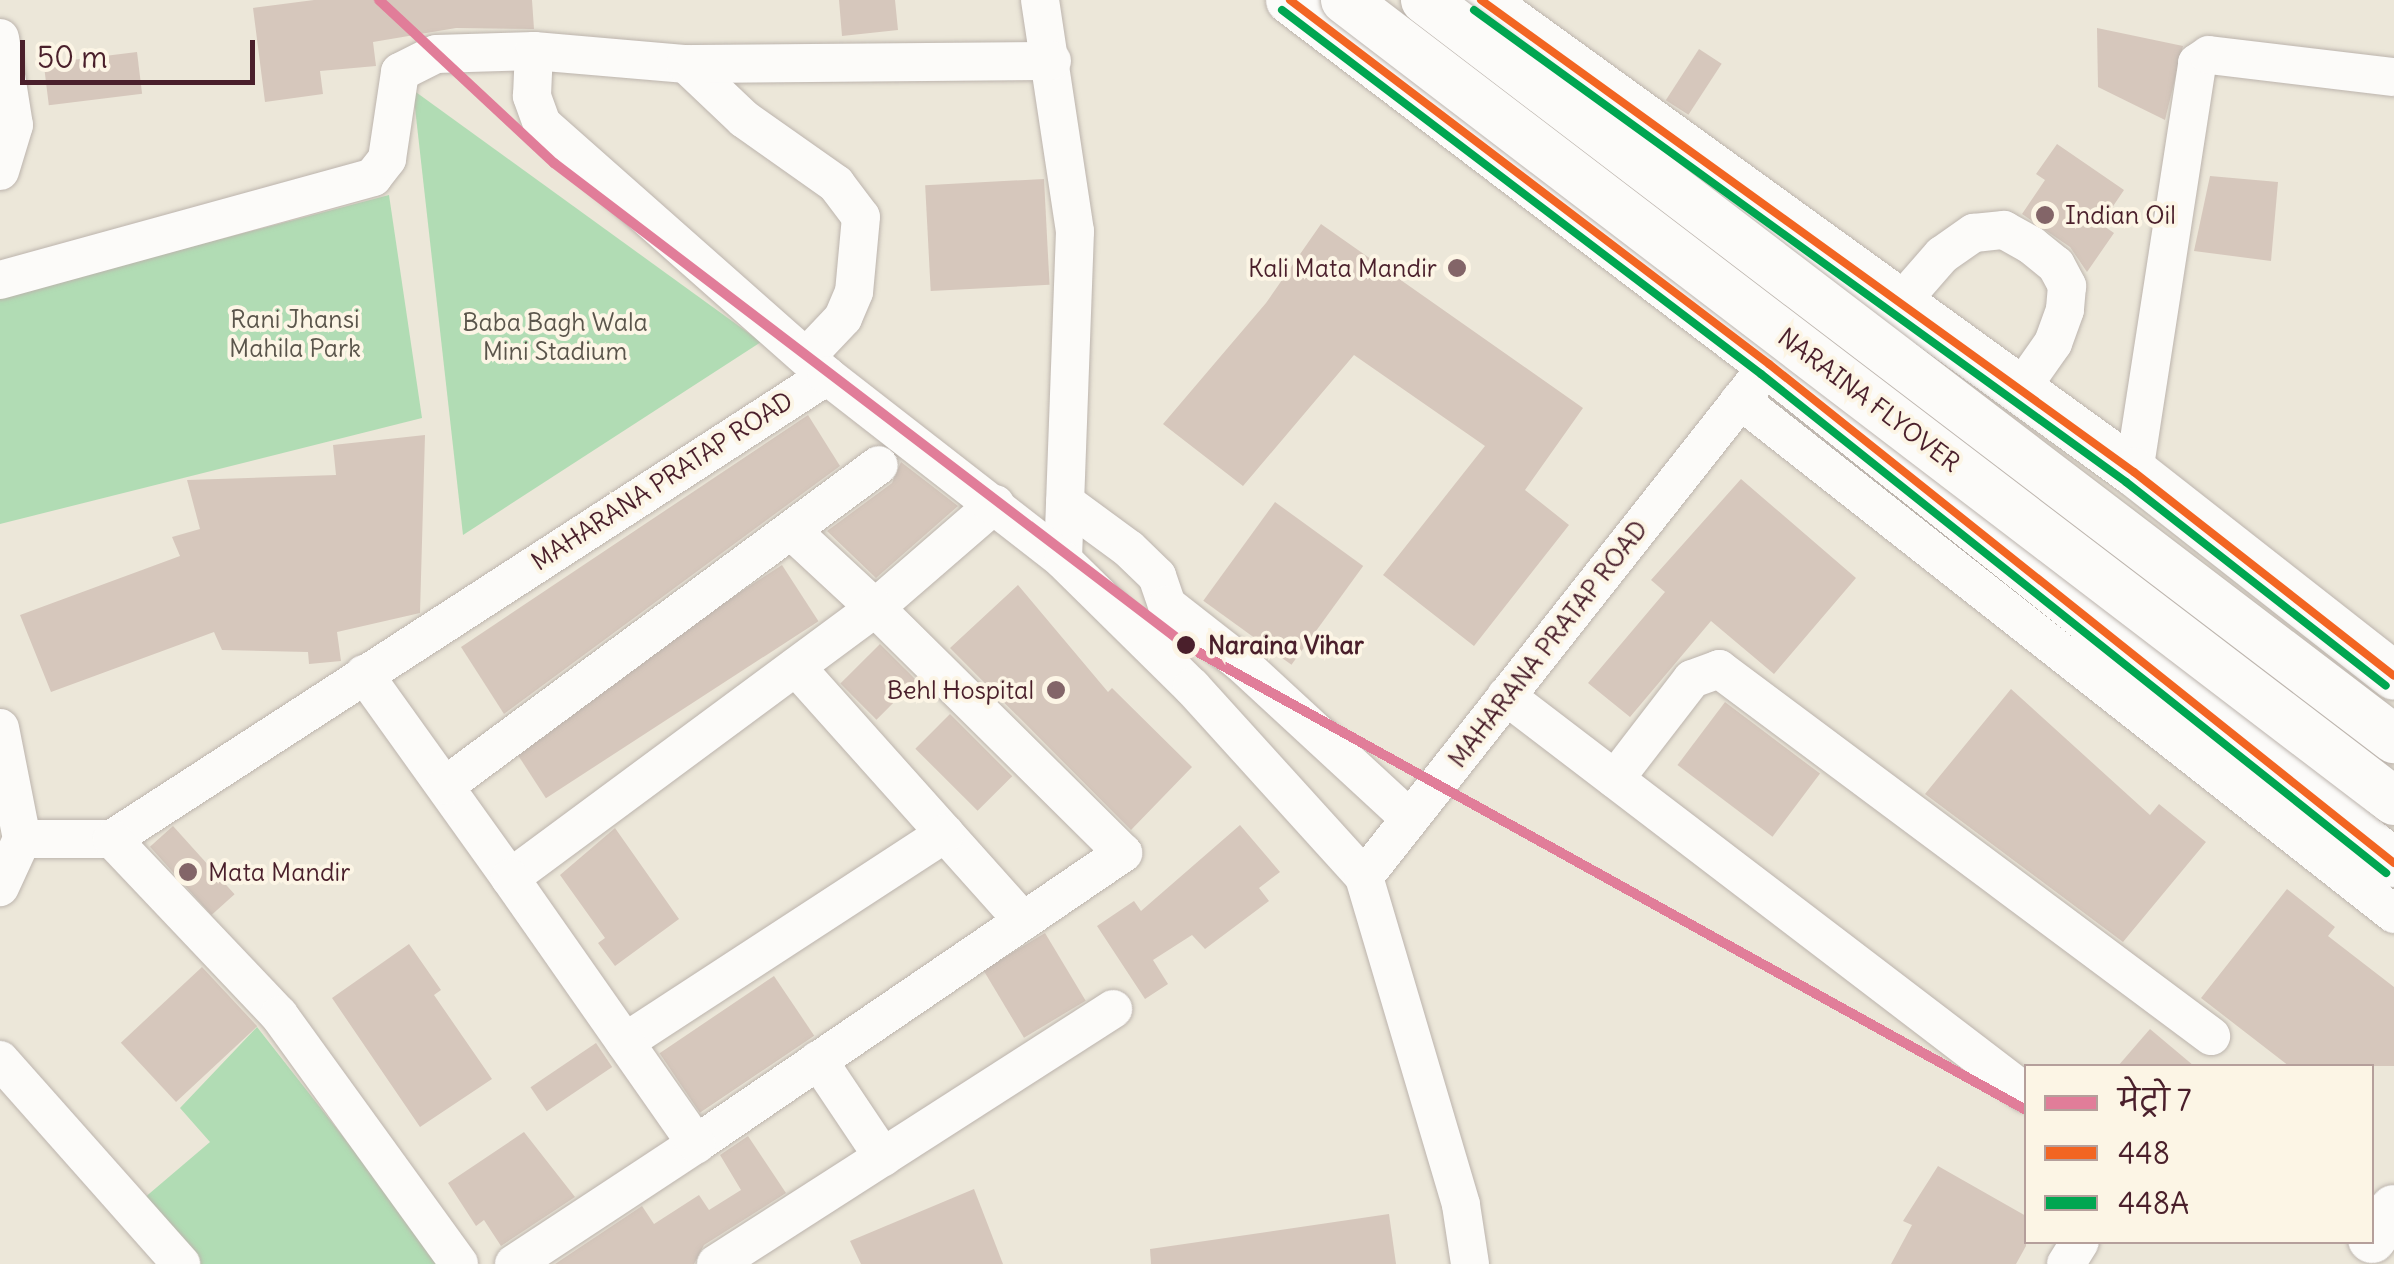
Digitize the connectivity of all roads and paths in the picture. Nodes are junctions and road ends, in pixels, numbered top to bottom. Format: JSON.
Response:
{"nodes":[{"id":1,"x":1040,"y":0,"type":"edge"},
{"id":2,"x":1290,"y":0,"type":"edge"},
{"id":3,"x":1344,"y":0,"type":"edge"},
{"id":4,"x":1425,"y":0,"type":"edge"},
{"id":5,"x":1491,"y":8,"type":"edge"},
{"id":6,"x":0,"y":38,"type":"edge"},
{"id":7,"x":534,"y":51,"type":"junction"},
{"id":8,"x":1052,"y":61,"type":"junction"},
{"id":9,"x":686,"y":64,"type":"junction"},
{"id":10,"x":2394,"y":76,"type":"edge"},
{"id":11,"x":1438,"y":113,"type":"junction"},
{"id":12,"x":0,"y":171,"type":"edge"},
{"id":13,"x":0,"y":280,"type":"edge"},
{"id":14,"x":1900,"y":303,"type":"junction"},
{"id":15,"x":817,"y":366,"type":"junction"},
{"id":16,"x":1754,"y":382,"type":"junction"},
{"id":17,"x":2020,"y":390,"type":"junction"},
{"id":18,"x":878,"y":464,"type":"dead end"},
{"id":19,"x":2134,"y":472,"type":"junction"},
{"id":20,"x":1065,"y":502,"type":"junction"},
{"id":21,"x":996,"y":504,"type":"junction"},
{"id":22,"x":794,"y":533,"type":"junction"},
{"id":23,"x":1063,"y":560,"type":"junction"},
{"id":24,"x":876,"y":608,"type":"junction"},
{"id":25,"x":796,"y":667,"type":"junction"},
{"id":26,"x":364,"y":674,"type":"junction"},
{"id":27,"x":2394,"y":676,"type":"edge"},
{"id":28,"x":1506,"y":696,"type":"junction"},
{"id":29,"x":0,"y":728,"type":"edge"},
{"id":30,"x":2394,"y":739,"type":"edge"},
{"id":31,"x":1615,"y":779,"type":"junction"},
{"id":32,"x":446,"y":786,"type":"junction"},
{"id":33,"x":2394,"y":800,"type":"edge"},
{"id":34,"x":1410,"y":818,"type":"junction"},
{"id":35,"x":945,"y":834,"type":"junction"},
{"id":36,"x":22,"y":839,"type":"junction"},
{"id":37,"x":112,"y":839,"type":"junction"},
{"id":38,"x":2394,"y":863,"type":"edge"},
{"id":39,"x":1364,"y":877,"type":"junction"},
{"id":40,"x":510,"y":878,"type":"junction"},
{"id":41,"x":0,"y":887,"type":"edge"},
{"id":42,"x":2394,"y":914,"type":"edge"},
{"id":43,"x":1023,"y":920,"type":"junction"},
{"id":44,"x":1113,"y":1009,"type":"dead end"},
{"id":45,"x":2211,"y":1036,"type":"dead end"},
{"id":46,"x":625,"y":1042,"type":"junction"},
{"id":47,"x":0,"y":1060,"type":"edge"},
{"id":48,"x":818,"y":1060,"type":"junction"},
{"id":49,"x":2024,"y":1091,"type":"edge"},
{"id":50,"x":696,"y":1144,"type":"junction"},
{"id":51,"x":882,"y":1157,"type":"junction"},
{"id":52,"x":2394,"y":1209,"type":"edge"},
{"id":53,"x":2374,"y":1235,"type":"edge"},
{"id":54,"x":181,"y":1264,"type":"edge"},
{"id":55,"x":459,"y":1264,"type":"edge"},
{"id":56,"x":514,"y":1264,"type":"edge"},
{"id":57,"x":716,"y":1264,"type":"edge"},
{"id":58,"x":1470,"y":1264,"type":"edge"}],
"edges":[{"from":1,"to":8,"type":"street"},
{"from":2,"to":11,"type":"main road"},
{"from":3,"to":33,"type":"main road","name":"NARAINA FLYOVER","bridge":true},
{"from":4,"to":30,"type":"main road","name":"NARAINA FLYOVER","bridge":true},
{"from":5,"to":11,"type":"main road"},
{"from":5,"to":14,"type":"main road"},
{"from":6,"to":12,"type":"street"},
{"from":7,"to":9,"type":"street"},
{"from":7,"to":13,"type":"street"},
{"from":7,"to":15,"type":"street"},
{"from":8,"to":9,"type":"street"},
{"from":8,"to":20,"type":"street"},
{"from":9,"to":15,"type":"street","name":"MAHARANA PRATAP ROAD"},
{"from":10,"to":19,"type":"street"},
{"from":11,"to":16,"type":"main road"},
{"from":14,"to":17,"type":"main road"},
{"from":14,"to":17,"type":"street"},
{"from":15,"to":21,"type":"street"},
{"from":15,"to":26,"type":"street","name":"MAHARANA PRATAP ROAD"},
{"from":16,"to":28,"type":"street","name":"MAHARANA PRATAP ROAD"},
{"from":16,"to":38,"type":"main road"},
{"from":16,"to":42,"type":"street"},
{"from":17,"to":19,"type":"main road"},
{"from":18,"to":22,"type":"street"},
{"from":19,"to":27,"type":"main road"},
{"from":20,"to":23,"type":"street"},
{"from":20,"to":34,"type":"street"},
{"from":21,"to":23,"type":"street"},
{"from":21,"to":24,"type":"street"},
{"from":22,"to":24,"type":"street"},
{"from":22,"to":32,"type":"street"},
{"from":23,"to":39,"type":"street"},
{"from":24,"to":25,"type":"street"},
{"from":24,"to":43,"type":"street"},
{"from":25,"to":35,"type":"street"},
{"from":25,"to":40,"type":"street"},
{"from":26,"to":32,"type":"street"},
{"from":26,"to":37,"type":"street","name":"MAHARANA PRATAP ROAD"},
{"from":28,"to":31,"type":"street"},
{"from":28,"to":34,"type":"street","name":"MAHARANA PRATAP ROAD"},
{"from":29,"to":36,"type":"street"},
{"from":31,"to":45,"type":"street"},
{"from":31,"to":49,"type":"street"},
{"from":32,"to":40,"type":"street"},
{"from":34,"to":39,"type":"street","name":"MAHARANA PRATAP ROAD"},
{"from":35,"to":43,"type":"street"},
{"from":35,"to":46,"type":"street"},
{"from":36,"to":37,"type":"street"},
{"from":36,"to":41,"type":"street"},
{"from":37,"to":55,"type":"street"},
{"from":39,"to":58,"type":"street"},
{"from":40,"to":46,"type":"street"},
{"from":43,"to":48,"type":"street"},
{"from":44,"to":51,"type":"street"},
{"from":46,"to":50,"type":"street"},
{"from":47,"to":54,"type":"street"},
{"from":48,"to":50,"type":"street"},
{"from":48,"to":51,"type":"street"},
{"from":50,"to":56,"type":"street"},
{"from":51,"to":57,"type":"street"},
{"from":52,"to":53,"type":"main road"}]}
